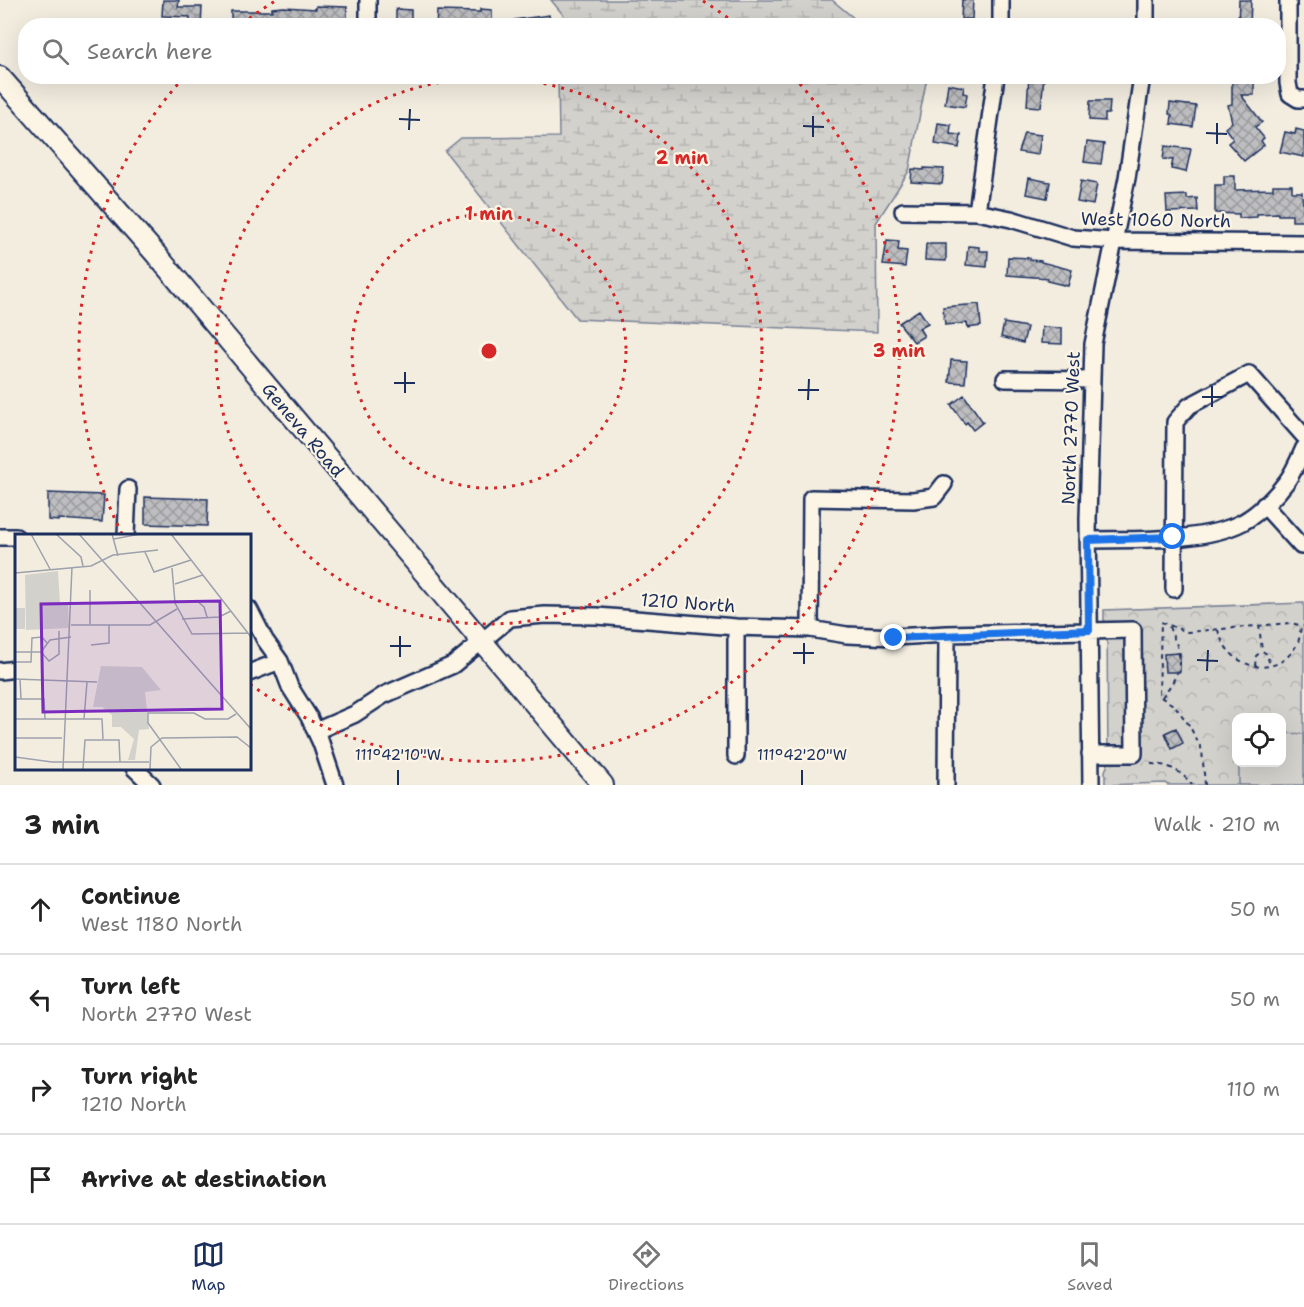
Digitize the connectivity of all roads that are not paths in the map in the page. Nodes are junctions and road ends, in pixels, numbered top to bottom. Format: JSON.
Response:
{"nodes":[{"id":1,"x":369,"y":0,"type":"edge"},
{"id":2,"x":1000,"y":0,"type":"edge"},
{"id":3,"x":1146,"y":0,"type":"edge"},
{"id":4,"x":1288,"y":0,"type":"edge"},
{"id":5,"x":369,"y":18,"type":"edge"},
{"id":6,"x":1000,"y":18,"type":"edge"},
{"id":7,"x":1146,"y":18,"type":"edge"},
{"id":8,"x":0,"y":77,"type":"edge"},
{"id":9,"x":995,"y":84,"type":"edge"},
{"id":10,"x":1141,"y":84,"type":"edge"},
{"id":11,"x":1297,"y":96,"type":"edge"},
{"id":12,"x":903,"y":210,"type":"dead end"},
{"id":13,"x":977,"y":212,"type":"junction"},
{"id":14,"x":1114,"y":241,"type":"junction"},
{"id":15,"x":1304,"y":243,"type":"edge"},
{"id":16,"x":1005,"y":378,"type":"dead end"},
{"id":17,"x":1092,"y":380,"type":"junction"},
{"id":18,"x":1304,"y":436,"type":"edge"},
{"id":19,"x":1304,"y":448,"type":"edge"},
{"id":20,"x":944,"y":484,"type":"dead end"},
{"id":21,"x":128,"y":489,"type":"dead end"},
{"id":22,"x":1264,"y":505,"type":"junction"},
{"id":23,"x":126,"y":534,"type":"edge"},
{"id":24,"x":1173,"y":537,"type":"junction"},
{"id":25,"x":1088,"y":540,"type":"junction"},
{"id":26,"x":1304,"y":546,"type":"edge"},
{"id":27,"x":1174,"y":589,"type":"dead end"},
{"id":28,"x":250,"y":611,"type":"edge"},
{"id":29,"x":736,"y":627,"type":"junction"},
{"id":30,"x":810,"y":629,"type":"junction"},
{"id":31,"x":1089,"y":630,"type":"junction"},
{"id":32,"x":947,"y":634,"type":"junction"},
{"id":33,"x":482,"y":641,"type":"junction"},
{"id":34,"x":280,"y":661,"type":"junction"},
{"id":35,"x":15,"y":669,"type":"edge"},
{"id":36,"x":0,"y":671,"type":"edge"},
{"id":37,"x":250,"y":673,"type":"edge"},
{"id":38,"x":316,"y":732,"type":"junction"},
{"id":39,"x":1090,"y":754,"type":"junction"},
{"id":40,"x":736,"y":756,"type":"dead end"},
{"id":41,"x":136,"y":770,"type":"edge"},
{"id":42,"x":152,"y":785,"type":"edge"},
{"id":43,"x":335,"y":785,"type":"edge"},
{"id":44,"x":603,"y":785,"type":"edge"},
{"id":45,"x":946,"y":785,"type":"edge"},
{"id":46,"x":1091,"y":785,"type":"edge"}],
"edges":[{"from":1,"to":5,"type":"street"},
{"from":2,"to":6,"type":"street"},
{"from":3,"to":7,"type":"street"},
{"from":4,"to":11,"type":"street"},
{"from":8,"to":33,"type":"main road","name":"Geneva Road"},
{"from":9,"to":13,"type":"street"},
{"from":10,"to":14,"type":"street","name":"North 2770 West"},
{"from":12,"to":13,"type":"street","name":"West 1060 North"},
{"from":13,"to":14,"type":"street","name":"West 1060 North"},
{"from":14,"to":15,"type":"street","name":"West 1060 North"},
{"from":14,"to":17,"type":"street","name":"North 2770 West"},
{"from":16,"to":17,"type":"street"},
{"from":17,"to":25,"type":"street","name":"North 2770 West"},
{"from":18,"to":24,"type":"street"},
{"from":19,"to":22,"type":"street"},
{"from":20,"to":30,"type":"street"},
{"from":21,"to":23,"type":"street"},
{"from":22,"to":24,"type":"street"},
{"from":22,"to":26,"type":"street"},
{"from":24,"to":25,"type":"street"},
{"from":24,"to":27,"type":"street"},
{"from":25,"to":31,"type":"street","name":"North 2770 West"},
{"from":28,"to":34,"type":"street"},
{"from":29,"to":30,"type":"street","name":"1210 North"},
{"from":29,"to":33,"type":"street","name":"1210 North"},
{"from":29,"to":40,"type":"street"},
{"from":30,"to":32,"type":"street","name":"1210 North"},
{"from":31,"to":32,"type":"street","name":"1210 North"},
{"from":31,"to":39,"type":"street","name":"North 2770 West"},
{"from":31,"to":39,"type":"street","name":"1210 North"},
{"from":32,"to":45,"type":"street"},
{"from":33,"to":38,"type":"street","name":"1210 North"},
{"from":33,"to":44,"type":"main road","name":"Geneva Road"},
{"from":34,"to":37,"type":"street"},
{"from":34,"to":38,"type":"street"},
{"from":35,"to":36,"type":"street"},
{"from":38,"to":43,"type":"street"},
{"from":39,"to":46,"type":"street","name":"North 2770 West"},
{"from":41,"to":42,"type":"street"}]}
